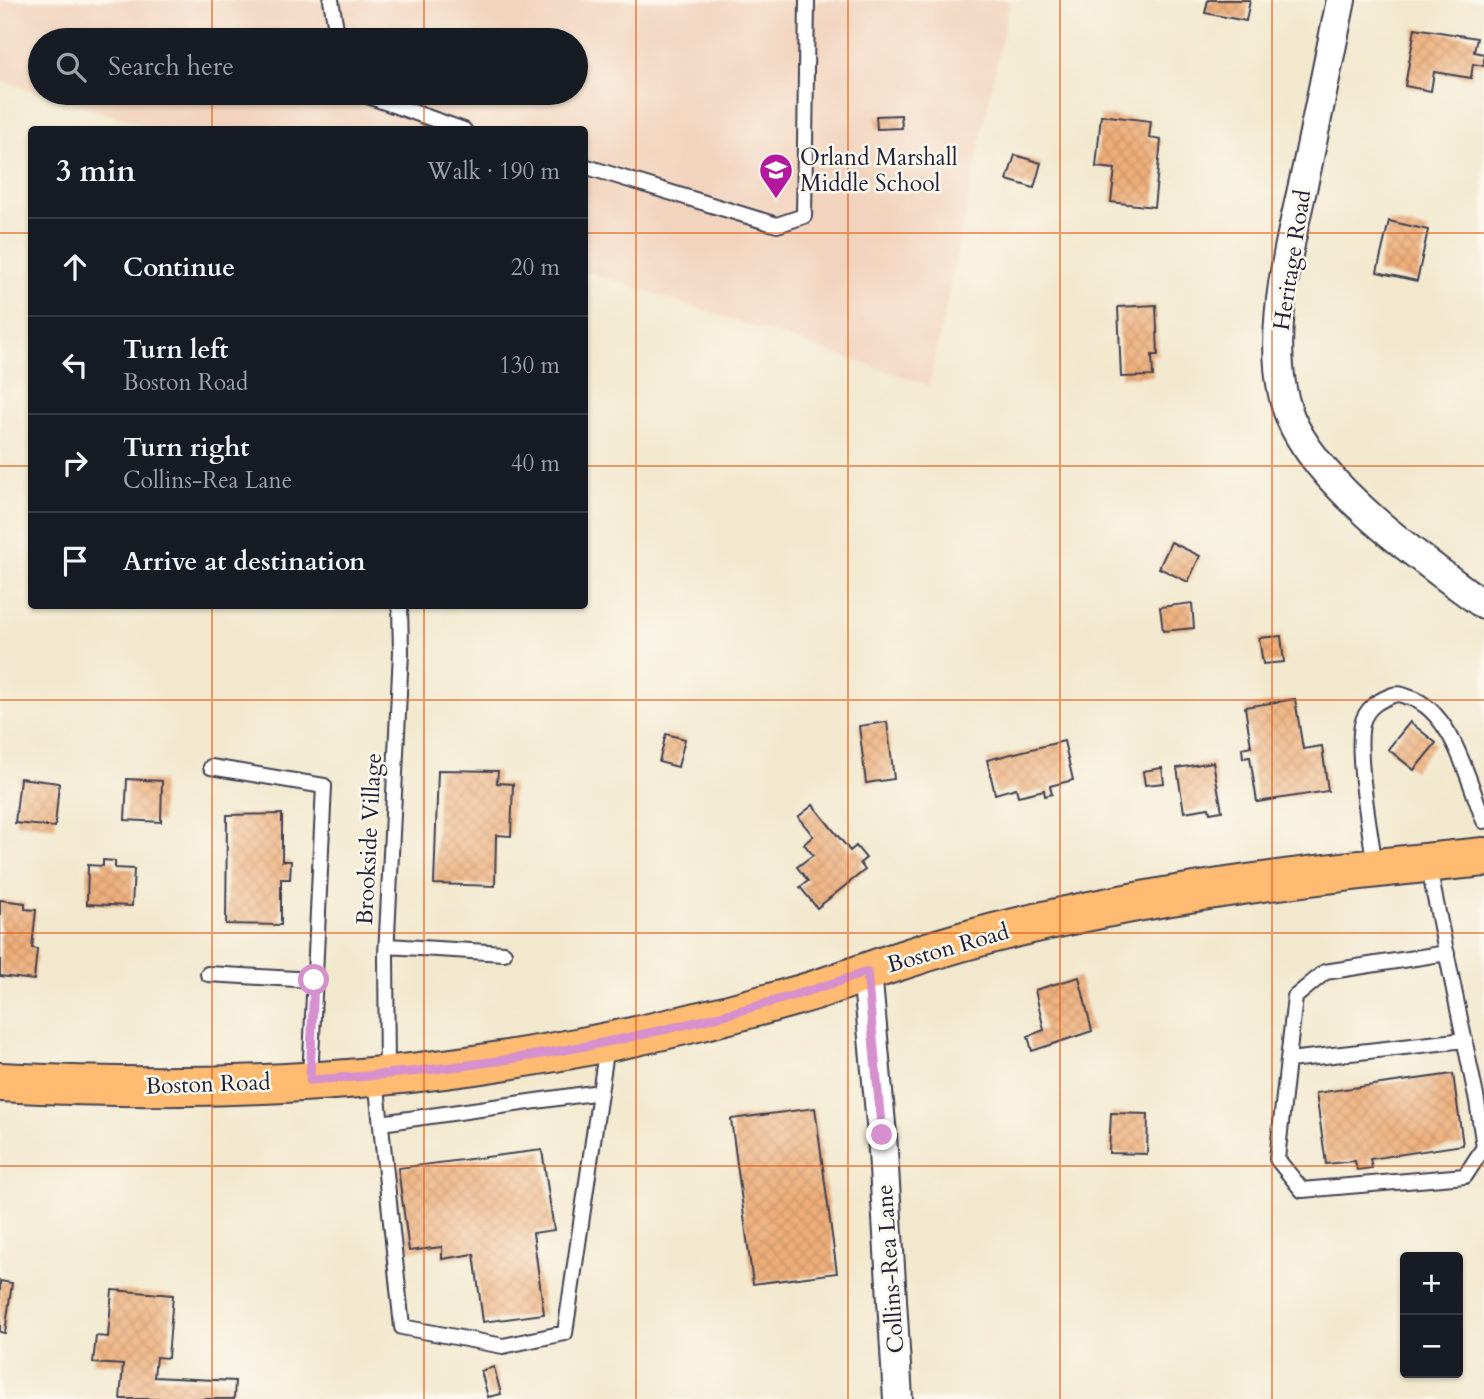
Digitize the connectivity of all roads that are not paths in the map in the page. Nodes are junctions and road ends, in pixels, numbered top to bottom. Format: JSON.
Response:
{"nodes":[{"id":1,"x":331,"y":0,"type":"edge"},
{"id":2,"x":807,"y":0,"type":"edge"},
{"id":3,"x":1341,"y":0,"type":"edge"},
{"id":4,"x":336,"y":28,"type":"edge"},
{"id":5,"x":393,"y":105,"type":"edge"},
{"id":6,"x":453,"y":126,"type":"edge"},
{"id":7,"x":588,"y":167,"type":"edge"},
{"id":8,"x":1484,"y":605,"type":"edge"},
{"id":9,"x":400,"y":609,"type":"edge"},
{"id":10,"x":211,"y":767,"type":"dead end"},
{"id":11,"x":1484,"y":821,"type":"edge"},
{"id":12,"x":1484,"y":857,"type":"edge"},
{"id":13,"x":1428,"y":862,"type":"junction"},
{"id":14,"x":1376,"y":869,"type":"junction"},
{"id":15,"x":387,"y":946,"type":"junction"},
{"id":16,"x":504,"y":953,"type":"dead end"},
{"id":17,"x":1447,"y":953,"type":"junction"},
{"id":18,"x":867,"y":972,"type":"junction"},
{"id":19,"x":208,"y":974,"type":"dead end"},
{"id":20,"x":314,"y":980,"type":"junction"},
{"id":21,"x":1465,"y":1040,"type":"junction"},
{"id":22,"x":608,"y":1041,"type":"junction"},
{"id":23,"x":1289,"y":1060,"type":"junction"},
{"id":24,"x":382,"y":1076,"type":"junction"},
{"id":25,"x":310,"y":1080,"type":"junction"},
{"id":26,"x":0,"y":1082,"type":"edge"},
{"id":27,"x":600,"y":1092,"type":"junction"},
{"id":28,"x":381,"y":1123,"type":"junction"},
{"id":29,"x":1484,"y":1147,"type":"edge"},
{"id":30,"x":898,"y":1399,"type":"edge"}],
"edges":[{"from":1,"to":4,"type":"lane"},
{"from":2,"to":7,"type":"lane"},
{"from":3,"to":8,"type":"street","name":"Heritage Road"},
{"from":5,"to":6,"type":"lane"},
{"from":9,"to":15,"type":"lane","name":"Brookside Village"},
{"from":10,"to":20,"type":"lane"},
{"from":11,"to":14,"type":"lane"},
{"from":12,"to":13,"type":"main road","name":"Boston Road"},
{"from":13,"to":14,"type":"main road","name":"Boston Road"},
{"from":13,"to":17,"type":"lane"},
{"from":14,"to":18,"type":"main road","name":"Boston Road"},
{"from":15,"to":16,"type":"lane"},
{"from":15,"to":24,"type":"lane","name":"Brookside Village"},
{"from":17,"to":21,"type":"lane"},
{"from":17,"to":23,"type":"lane"},
{"from":18,"to":22,"type":"main road","name":"Boston Road"},
{"from":18,"to":30,"type":"street","name":"Collins-Rea Lane"},
{"from":19,"to":20,"type":"lane"},
{"from":20,"to":25,"type":"lane"},
{"from":21,"to":23,"type":"lane"},
{"from":21,"to":29,"type":"lane"},
{"from":22,"to":24,"type":"main road","name":"Boston Road"},
{"from":22,"to":27,"type":"lane"},
{"from":23,"to":29,"type":"lane"},
{"from":24,"to":25,"type":"main road","name":"Boston Road"},
{"from":24,"to":28,"type":"lane","name":"Brookside Village"},
{"from":25,"to":26,"type":"main road","name":"Boston Road"},
{"from":27,"to":28,"type":"lane"},
{"from":27,"to":28,"type":"lane","name":"Brookside Village"}]}
